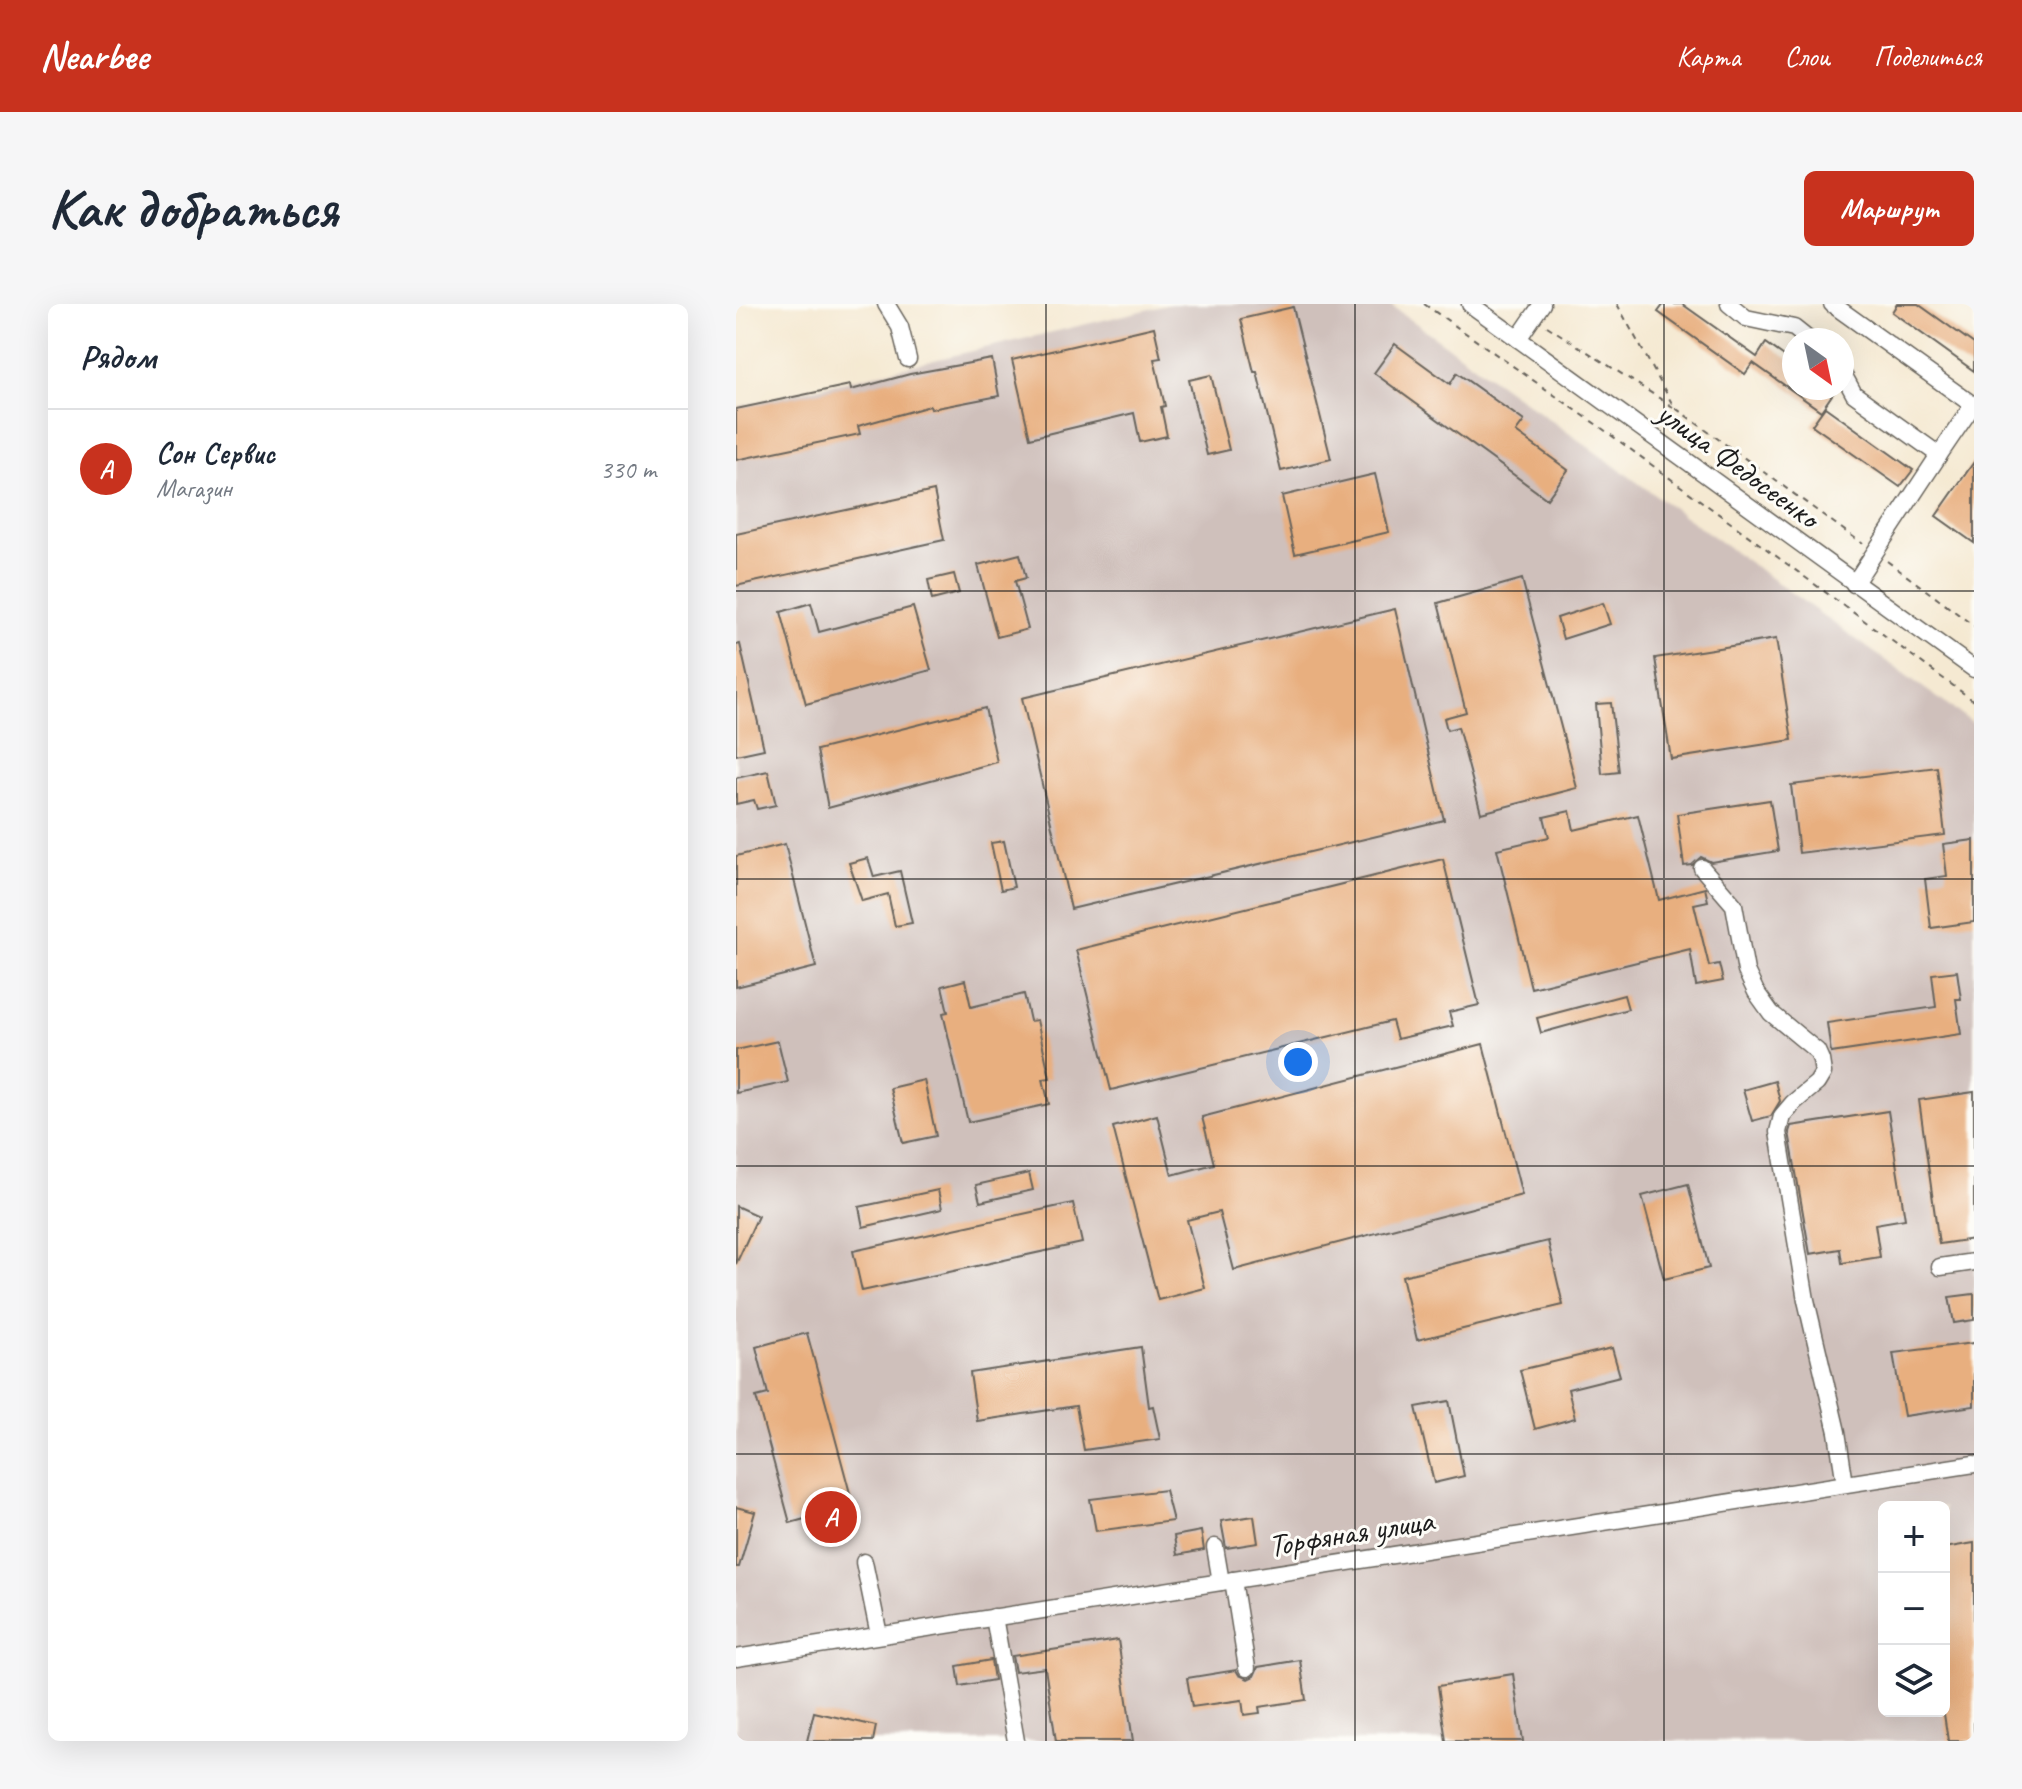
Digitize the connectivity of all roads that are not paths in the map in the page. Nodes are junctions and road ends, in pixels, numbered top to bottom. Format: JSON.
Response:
{"nodes":[{"id":1,"x":886,"y":304,"type":"edge"},
{"id":2,"x":1470,"y":304,"type":"edge"},
{"id":3,"x":1729,"y":304,"type":"edge"},
{"id":4,"x":1832,"y":304,"type":"edge"},
{"id":5,"x":1537,"y":310,"type":"edge"},
{"id":6,"x":1794,"y":328,"type":"edge"},
{"id":7,"x":1518,"y":339,"type":"junction"},
{"id":8,"x":908,"y":359,"type":"dead end"},
{"id":9,"x":1854,"y":394,"type":"edge"},
{"id":10,"x":1939,"y":455,"type":"junction"},
{"id":11,"x":1854,"y":584,"type":"junction"},
{"id":12,"x":1974,"y":669,"type":"edge"},
{"id":13,"x":1702,"y":868,"type":"dead end"},
{"id":14,"x":1974,"y":1262,"type":"edge"},
{"id":15,"x":1940,"y":1267,"type":"dead end"},
{"id":16,"x":1974,"y":1464,"type":"edge"},
{"id":17,"x":1845,"y":1484,"type":"junction"},
{"id":18,"x":1215,"y":1547,"type":"dead end"},
{"id":19,"x":864,"y":1562,"type":"dead end"},
{"id":20,"x":1227,"y":1581,"type":"junction"},
{"id":21,"x":994,"y":1617,"type":"junction"},
{"id":22,"x":879,"y":1635,"type":"junction"},
{"id":23,"x":736,"y":1658,"type":"edge"},
{"id":24,"x":1247,"y":1668,"type":"dead end"},
{"id":25,"x":1016,"y":1741,"type":"edge"}],
"edges":[{"from":1,"to":8,"type":"street"},
{"from":2,"to":7,"type":"street","name":"улица Федосеенко"},
{"from":3,"to":6,"type":"street"},
{"from":4,"to":10,"type":"street"},
{"from":5,"to":7,"type":"street"},
{"from":7,"to":11,"type":"street","name":"улица Федосеенко"},
{"from":9,"to":10,"type":"street"},
{"from":10,"to":11,"type":"street"},
{"from":11,"to":12,"type":"street","name":"улица Федосеенко"},
{"from":13,"to":17,"type":"street"},
{"from":14,"to":15,"type":"street"},
{"from":16,"to":17,"type":"street","name":"Торфяная улица"},
{"from":17,"to":20,"type":"street","name":"Торфяная улица"},
{"from":18,"to":20,"type":"street"},
{"from":19,"to":22,"type":"street"},
{"from":20,"to":21,"type":"street","name":"Торфяная улица"},
{"from":20,"to":24,"type":"street"},
{"from":21,"to":22,"type":"street","name":"Торфяная улица"},
{"from":21,"to":25,"type":"street"},
{"from":22,"to":23,"type":"street","name":"Торфяная улица"}]}
